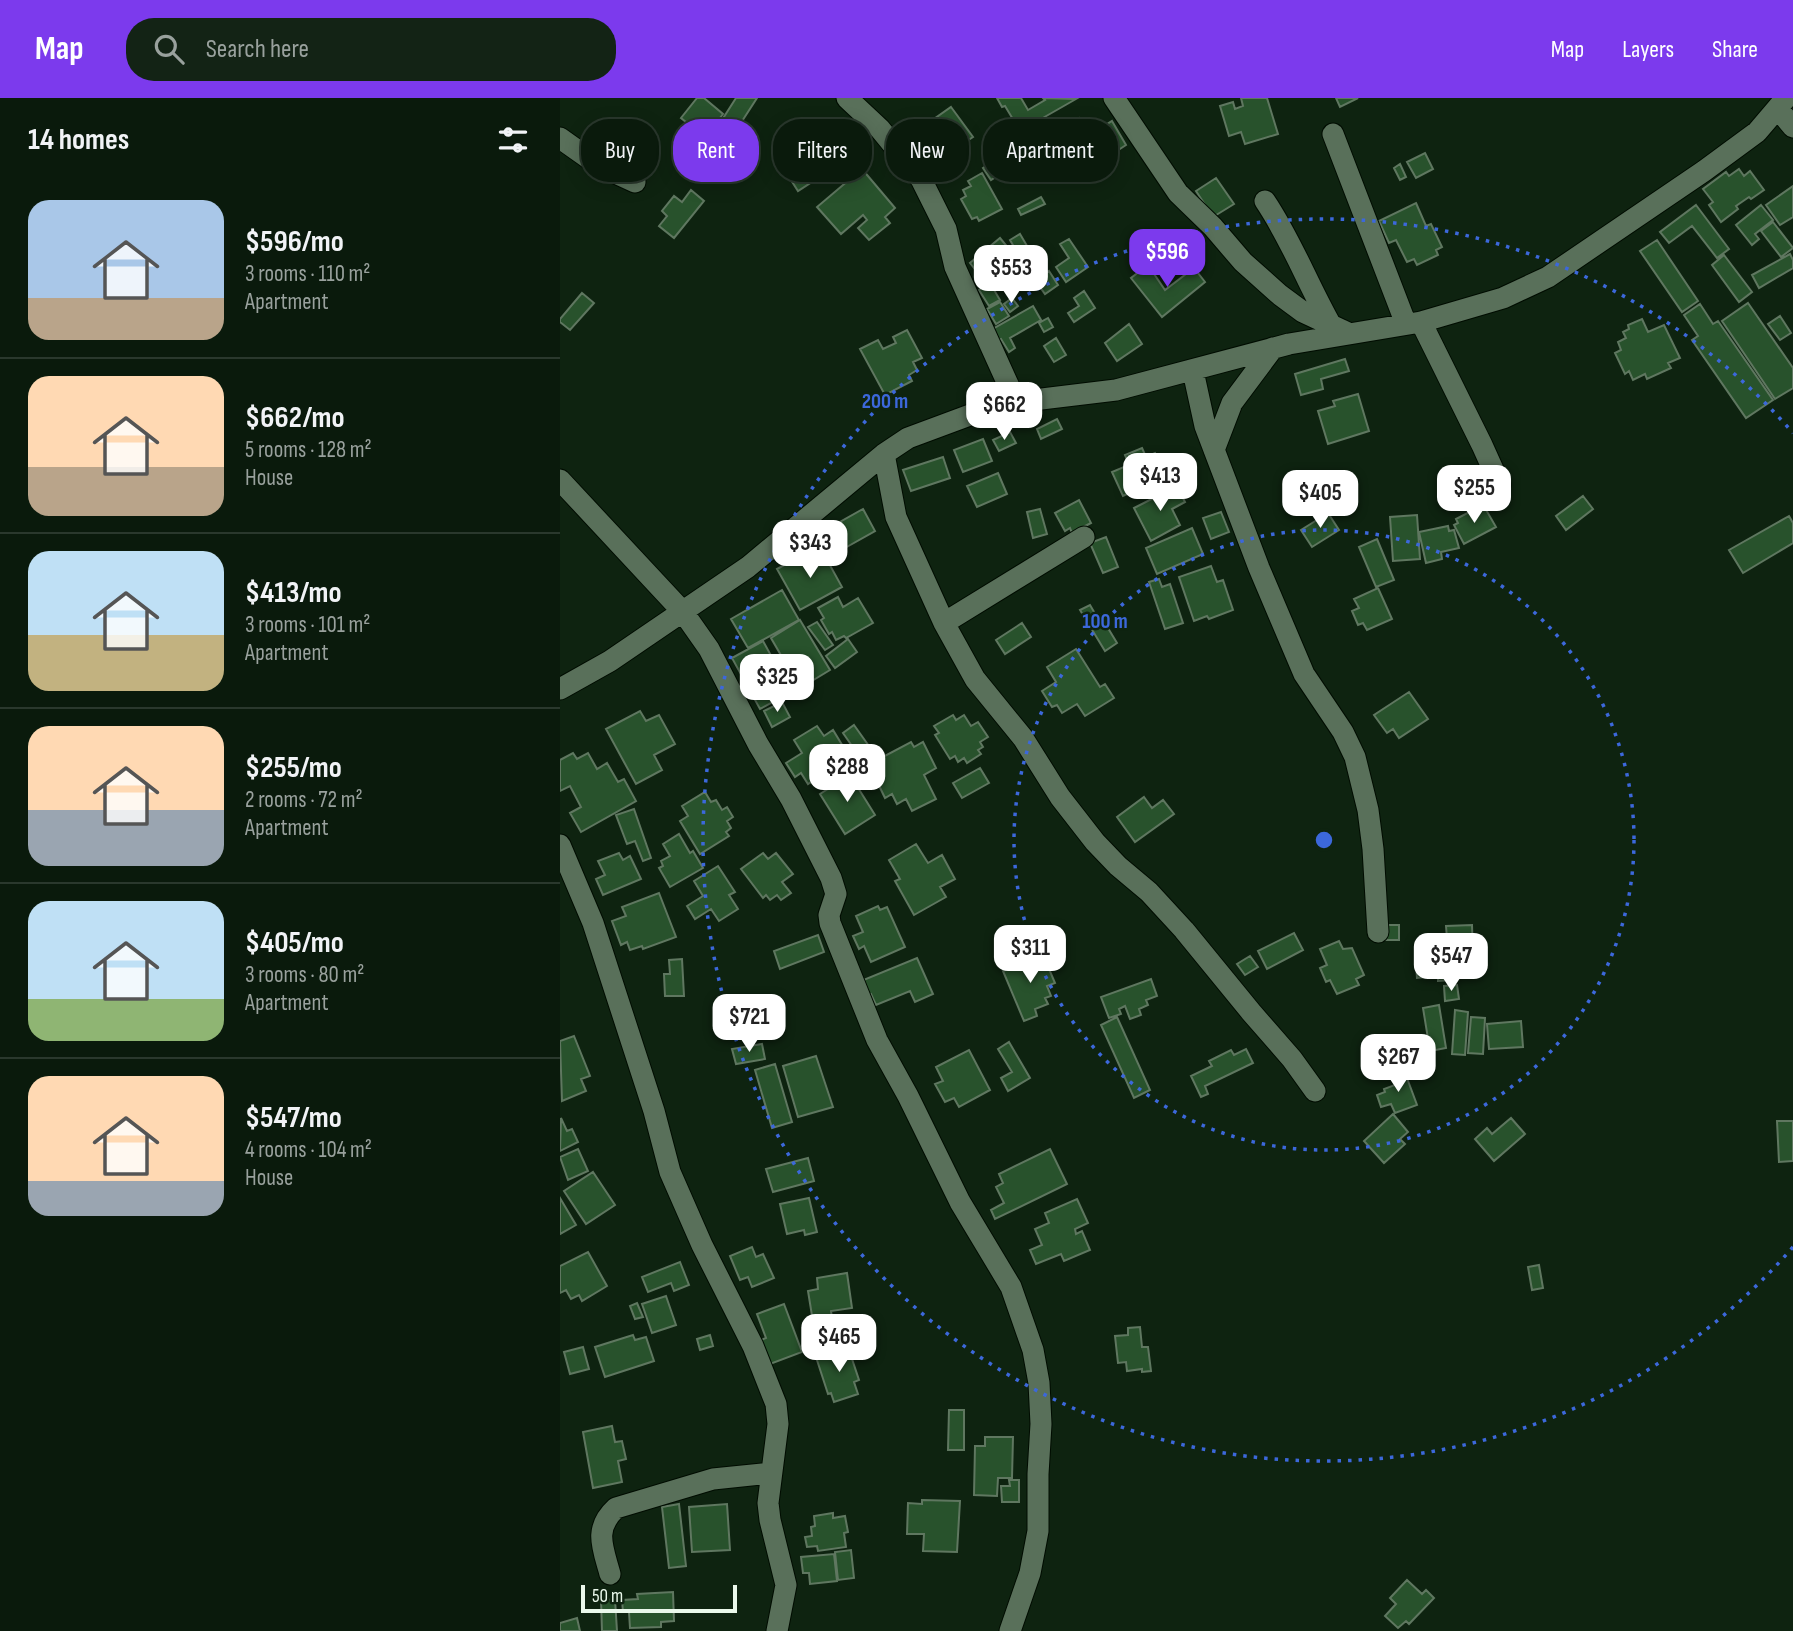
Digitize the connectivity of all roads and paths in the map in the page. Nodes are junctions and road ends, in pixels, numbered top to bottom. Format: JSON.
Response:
{"nodes":[{"id":1,"x":847,"y":98,"type":"edge"},
{"id":2,"x":1114,"y":98,"type":"edge"},
{"id":3,"x":1782,"y":104,"type":"edge"},
{"id":4,"x":1793,"y":127,"type":"edge"},
{"id":5,"x":1333,"y":134,"type":"dead end"},
{"id":6,"x":560,"y":138,"type":"edge"},
{"id":7,"x":581,"y":153,"type":"edge"},
{"id":8,"x":1265,"y":201,"type":"dead end"},
{"id":9,"x":1413,"y":323,"type":"junction"},
{"id":10,"x":1340,"y":330,"type":"junction"},
{"id":11,"x":1273,"y":348,"type":"junction"},
{"id":12,"x":1193,"y":371,"type":"junction"},
{"id":13,"x":1016,"y":402,"type":"junction"},
{"id":14,"x":1214,"y":450,"type":"junction"},
{"id":15,"x":884,"y":454,"type":"junction"},
{"id":16,"x":560,"y":480,"type":"edge"},
{"id":17,"x":1500,"y":485,"type":"dead end"},
{"id":18,"x":1084,"y":537,"type":"dead end"},
{"id":19,"x":683,"y":612,"type":"junction"},
{"id":20,"x":944,"y":622,"type":"junction"},
{"id":21,"x":560,"y":689,"type":"edge"},
{"id":22,"x":560,"y":845,"type":"edge"},
{"id":23,"x":1378,"y":932,"type":"dead end"},
{"id":24,"x":1315,"y":1091,"type":"dead end"},
{"id":25,"x":771,"y":1472,"type":"junction"},
{"id":26,"x":610,"y":1574,"type":"dead end"},
{"id":27,"x":778,"y":1631,"type":"edge"},
{"id":28,"x":1010,"y":1631,"type":"edge"}],
"edges":[{"from":1,"to":13,"type":"street"},
{"from":2,"to":10,"type":"street"},
{"from":3,"to":4,"type":"street"},
{"from":3,"to":9,"type":"street"},
{"from":5,"to":9,"type":"street"},
{"from":6,"to":7,"type":"street"},
{"from":8,"to":10,"type":"street"},
{"from":9,"to":10,"type":"street"},
{"from":9,"to":17,"type":"street"},
{"from":10,"to":11,"type":"street"},
{"from":11,"to":12,"type":"street"},
{"from":11,"to":14,"type":"street"},
{"from":12,"to":13,"type":"street"},
{"from":12,"to":14,"type":"street"},
{"from":13,"to":15,"type":"street"},
{"from":14,"to":23,"type":"street"},
{"from":15,"to":19,"type":"street"},
{"from":15,"to":20,"type":"street"},
{"from":16,"to":19,"type":"street"},
{"from":18,"to":20,"type":"street"},
{"from":19,"to":21,"type":"street"},
{"from":19,"to":28,"type":"street"},
{"from":20,"to":24,"type":"street"},
{"from":22,"to":25,"type":"street"},
{"from":25,"to":26,"type":"street"},
{"from":25,"to":27,"type":"street"}]}
